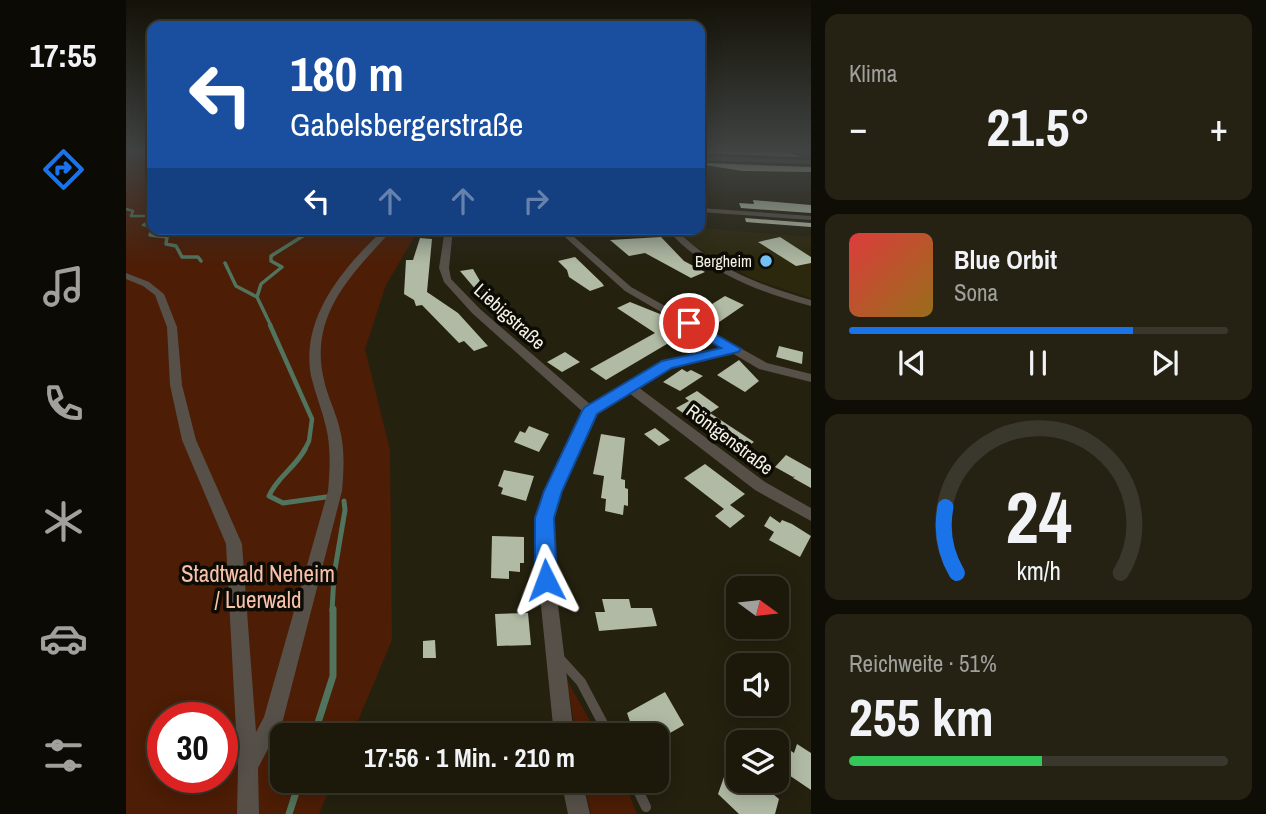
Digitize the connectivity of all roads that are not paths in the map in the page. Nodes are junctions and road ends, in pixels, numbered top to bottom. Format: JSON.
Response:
{"nodes":[{"id":1,"x":705,"y":210,"type":"edge"},
{"id":2,"x":811,"y":218,"type":"edge"},
{"id":3,"x":384,"y":235,"type":"edge"},
{"id":4,"x":448,"y":235,"type":"edge"},
{"id":5,"x":567,"y":235,"type":"edge"},
{"id":6,"x":676,"y":235,"type":"edge"},
{"id":7,"x":126,"y":276,"type":"edge"},
{"id":8,"x":811,"y":303,"type":"edge"},
{"id":9,"x":733,"y":349,"type":"junction"},
{"id":10,"x":811,"y":377,"type":"edge"},
{"id":11,"x":630,"y":387,"type":"junction"},
{"id":12,"x":590,"y":411,"type":"junction"},
{"id":13,"x":811,"y":515,"type":"edge"},
{"id":14,"x":553,"y":651,"type":"junction"},
{"id":15,"x":562,"y":723,"type":"edge"},
{"id":16,"x":602,"y":723,"type":"edge"},
{"id":17,"x":248,"y":767,"type":"junction"},
{"id":18,"x":574,"y":793,"type":"edge"},
{"id":19,"x":639,"y":793,"type":"edge"},
{"id":20,"x":646,"y":807,"type":"dead end"},
{"id":21,"x":248,"y":814,"type":"edge"},
{"id":22,"x":579,"y":814,"type":"edge"}],
"edges":[{"from":1,"to":2,"type":"street"},
{"from":3,"to":17,"type":"street"},
{"from":4,"to":12,"type":"street","name":"Liebigstraße"},
{"from":5,"to":9,"type":"street"},
{"from":6,"to":8,"type":"street"},
{"from":7,"to":17,"type":"street"},
{"from":9,"to":10,"type":"street"},
{"from":9,"to":11,"type":"street"},
{"from":11,"to":12,"type":"street"},
{"from":11,"to":13,"type":"street","name":"Röntgenstraße"},
{"from":12,"to":14,"type":"street"},
{"from":14,"to":15,"type":"street"},
{"from":14,"to":16,"type":"lane"},
{"from":17,"to":21,"type":"street"},
{"from":18,"to":22,"type":"street"},
{"from":19,"to":20,"type":"lane"}]}
